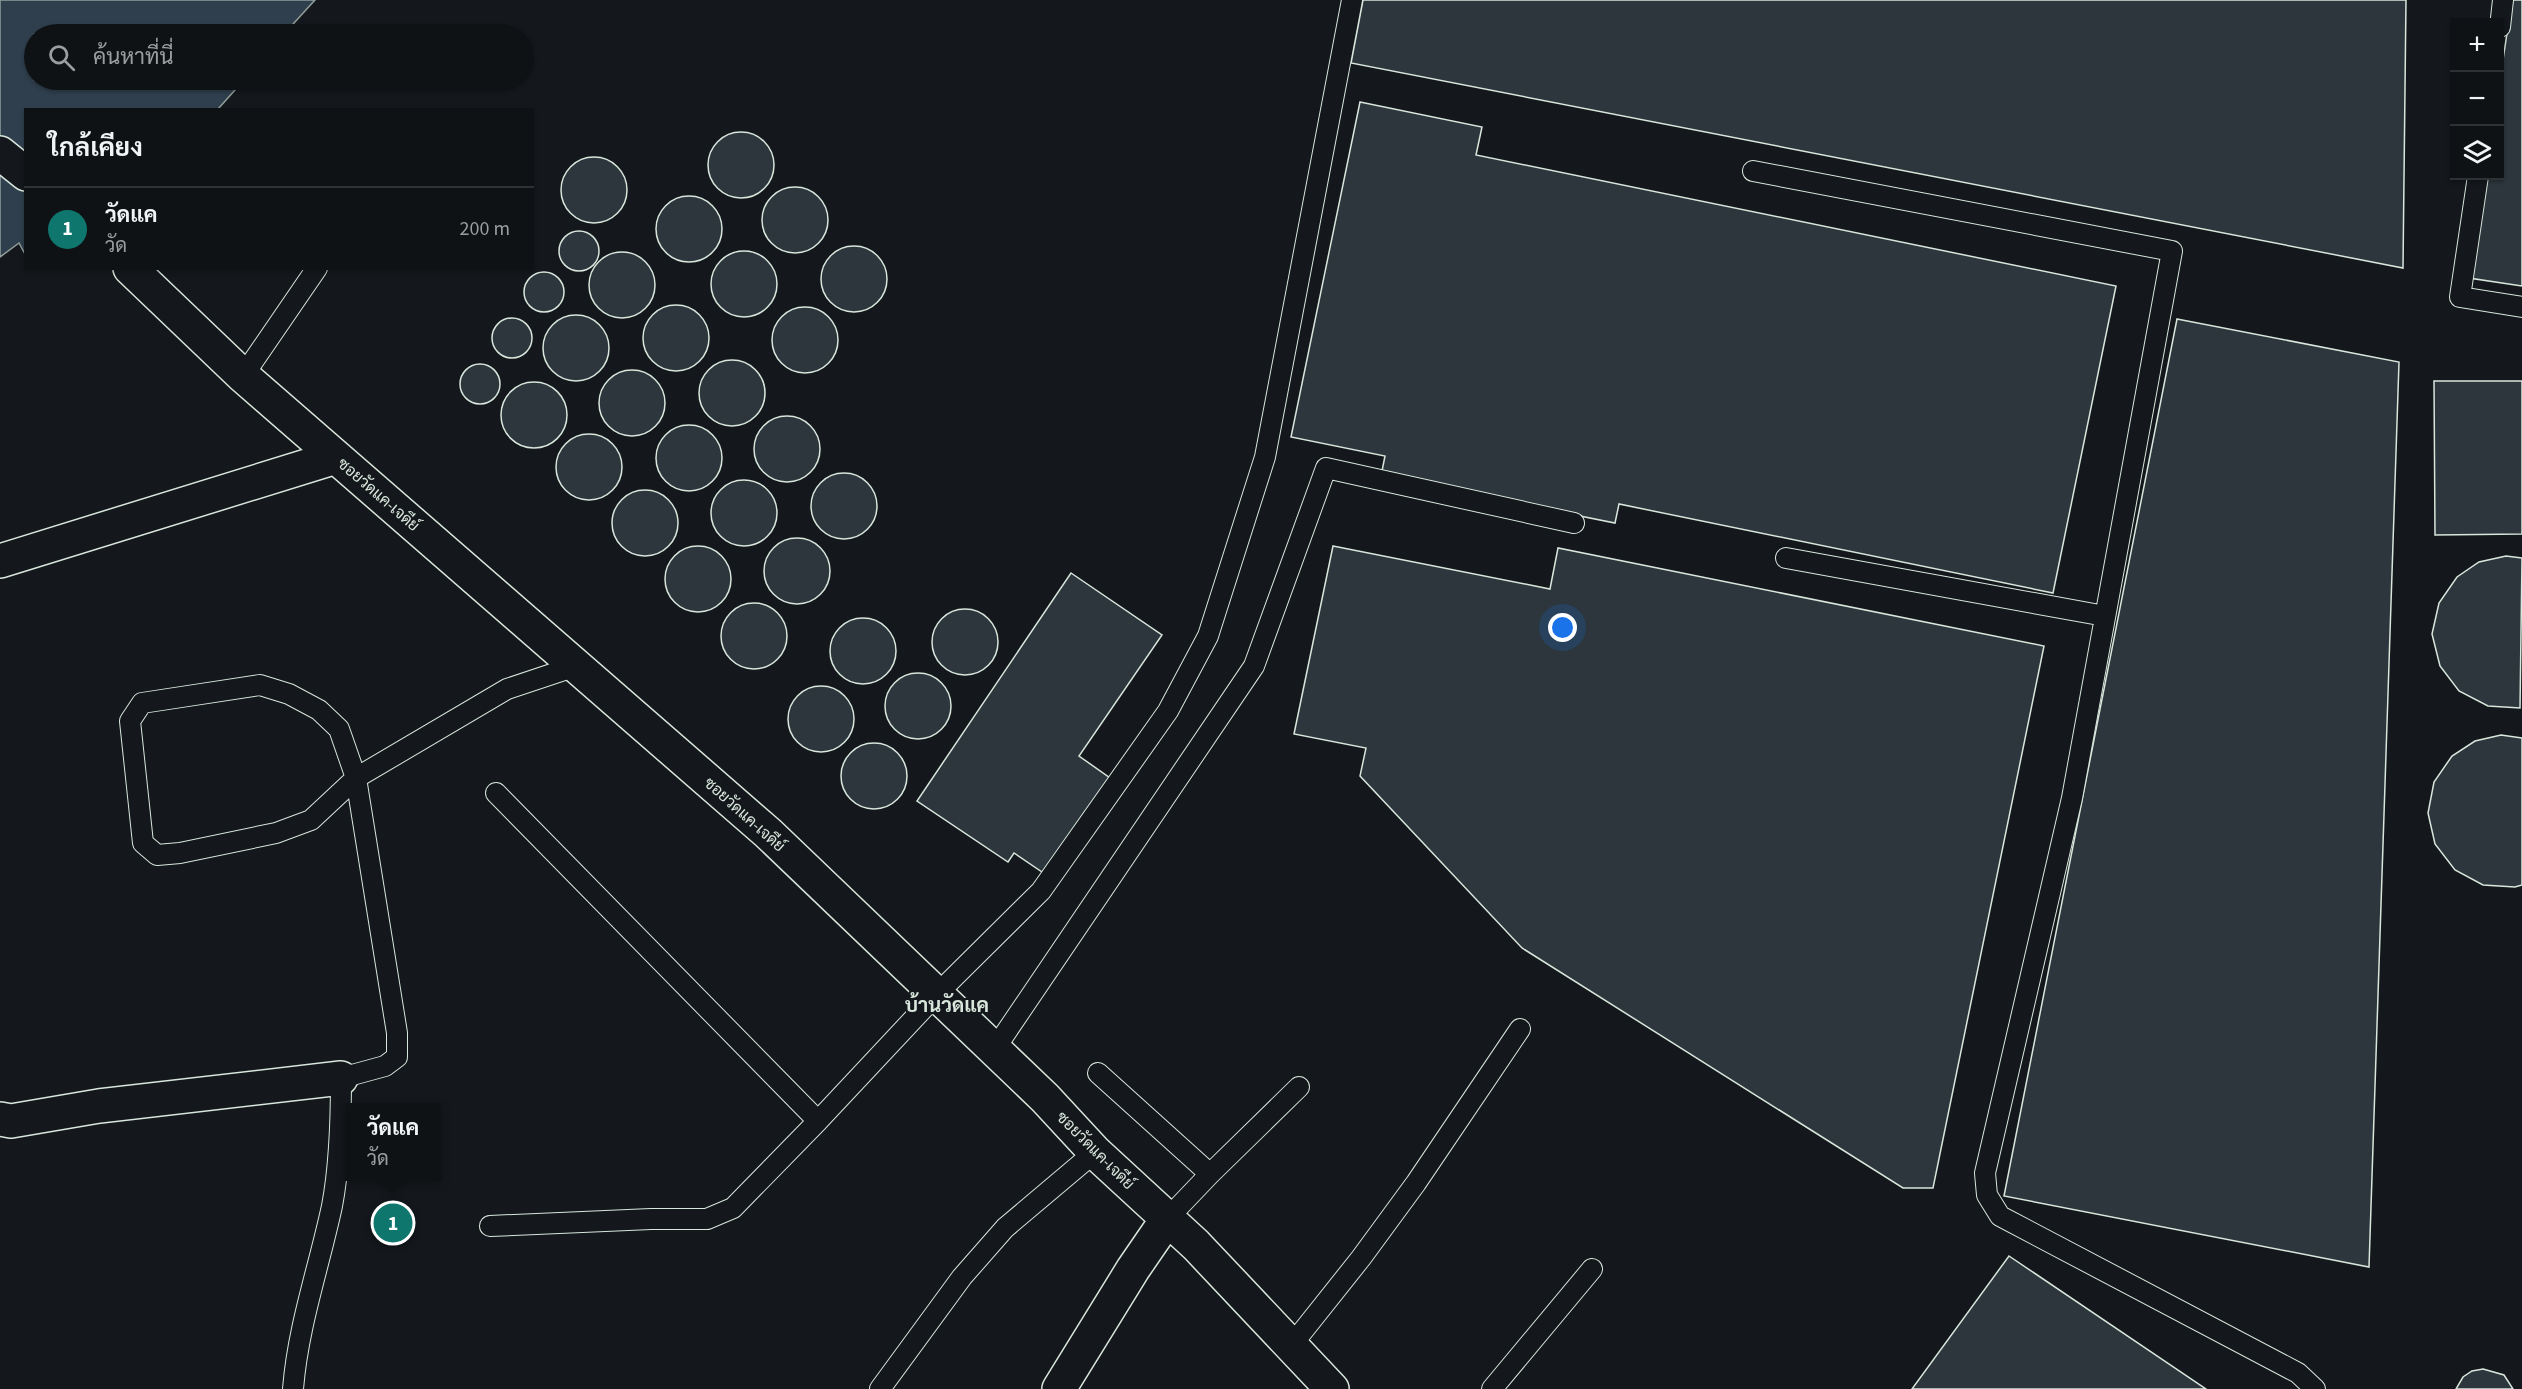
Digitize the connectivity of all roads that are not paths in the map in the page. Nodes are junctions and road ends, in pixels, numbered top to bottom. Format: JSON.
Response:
{"nodes":[{"id":1,"x":1352,"y":0,"type":"edge"},
{"id":2,"x":2504,"y":0,"type":"edge"},
{"id":3,"x":2501,"y":18,"type":"edge"},
{"id":4,"x":0,"y":153,"type":"edge"},
{"id":5,"x":1753,"y":171,"type":"dead end"},
{"id":6,"x":24,"y":172,"type":"edge"},
{"id":7,"x":2477,"y":180,"type":"edge"},
{"id":8,"x":132,"y":270,"type":"edge"},
{"id":9,"x":315,"y":270,"type":"edge"},
{"id":10,"x":2522,"y":307,"type":"edge"},
{"id":11,"x":234,"y":368,"type":"junction"},
{"id":12,"x":336,"y":457,"type":"junction"},
{"id":13,"x":1574,"y":523,"type":"dead end"},
{"id":14,"x":1786,"y":558,"type":"dead end"},
{"id":15,"x":0,"y":561,"type":"edge"},
{"id":16,"x":2105,"y":616,"type":"junction"},
{"id":17,"x":576,"y":666,"type":"junction"},
{"id":18,"x":356,"y":778,"type":"junction"},
{"id":19,"x":496,"y":793,"type":"dead end"},
{"id":20,"x":936,"y":995,"type":"junction"},
{"id":21,"x":1521,"y":1029,"type":"dead end"},
{"id":22,"x":994,"y":1050,"type":"junction"},
{"id":23,"x":1098,"y":1073,"type":"dead end"},
{"id":24,"x":341,"y":1078,"type":"junction"},
{"id":25,"x":1299,"y":1087,"type":"dead end"},
{"id":26,"x":0,"y":1119,"type":"edge"},
{"id":27,"x":818,"y":1121,"type":"junction"},
{"id":28,"x":1095,"y":1152,"type":"junction"},
{"id":29,"x":1210,"y":1174,"type":"junction"},
{"id":30,"x":1168,"y":1218,"type":"junction"},
{"id":31,"x":490,"y":1226,"type":"dead end"},
{"id":32,"x":1592,"y":1269,"type":"dead end"},
{"id":33,"x":1291,"y":1346,"type":"junction"},
{"id":34,"x":293,"y":1389,"type":"edge"},
{"id":35,"x":880,"y":1389,"type":"edge"},
{"id":36,"x":1059,"y":1389,"type":"edge"},
{"id":37,"x":1332,"y":1389,"type":"edge"},
{"id":38,"x":1492,"y":1389,"type":"edge"},
{"id":39,"x":2315,"y":1389,"type":"edge"}],
"edges":[{"from":1,"to":20,"type":"lane"},
{"from":2,"to":3,"type":"lane"},
{"from":4,"to":6,"type":"street"},
{"from":5,"to":16,"type":"lane"},
{"from":7,"to":10,"type":"lane"},
{"from":8,"to":11,"type":"street","name":"ซอยวัดแค-เจดีย์"},
{"from":9,"to":11,"type":"lane"},
{"from":11,"to":12,"type":"street","name":"ซอยวัดแค-เจดีย์"},
{"from":12,"to":15,"type":"street"},
{"from":12,"to":17,"type":"street","name":"ซอยวัดแค-เจดีย์"},
{"from":13,"to":22,"type":"lane"},
{"from":14,"to":16,"type":"lane"},
{"from":16,"to":39,"type":"lane"},
{"from":17,"to":18,"type":"lane"},
{"from":17,"to":20,"type":"street","name":"ซอยวัดแค-เจดีย์"},
{"from":18,"to":18,"type":"lane"},
{"from":18,"to":24,"type":"lane"},
{"from":19,"to":27,"type":"lane"},
{"from":20,"to":22,"type":"street","name":"ซอยวัดแค-เจดีย์"},
{"from":20,"to":27,"type":"lane"},
{"from":21,"to":33,"type":"lane"},
{"from":22,"to":28,"type":"street","name":"ซอยวัดแค-เจดีย์"},
{"from":23,"to":29,"type":"lane"},
{"from":24,"to":26,"type":"street"},
{"from":24,"to":34,"type":"lane"},
{"from":25,"to":29,"type":"lane"},
{"from":27,"to":31,"type":"lane"},
{"from":28,"to":30,"type":"street","name":"ซอยวัดแค-เจดีย์"},
{"from":28,"to":35,"type":"lane"},
{"from":29,"to":30,"type":"lane"},
{"from":30,"to":33,"type":"street","name":"ซอยวัดแค-เจดีย์"},
{"from":30,"to":36,"type":"street"},
{"from":32,"to":38,"type":"lane"},
{"from":33,"to":37,"type":"street","name":"ซอยวัดแค-เจดีย์"}]}
